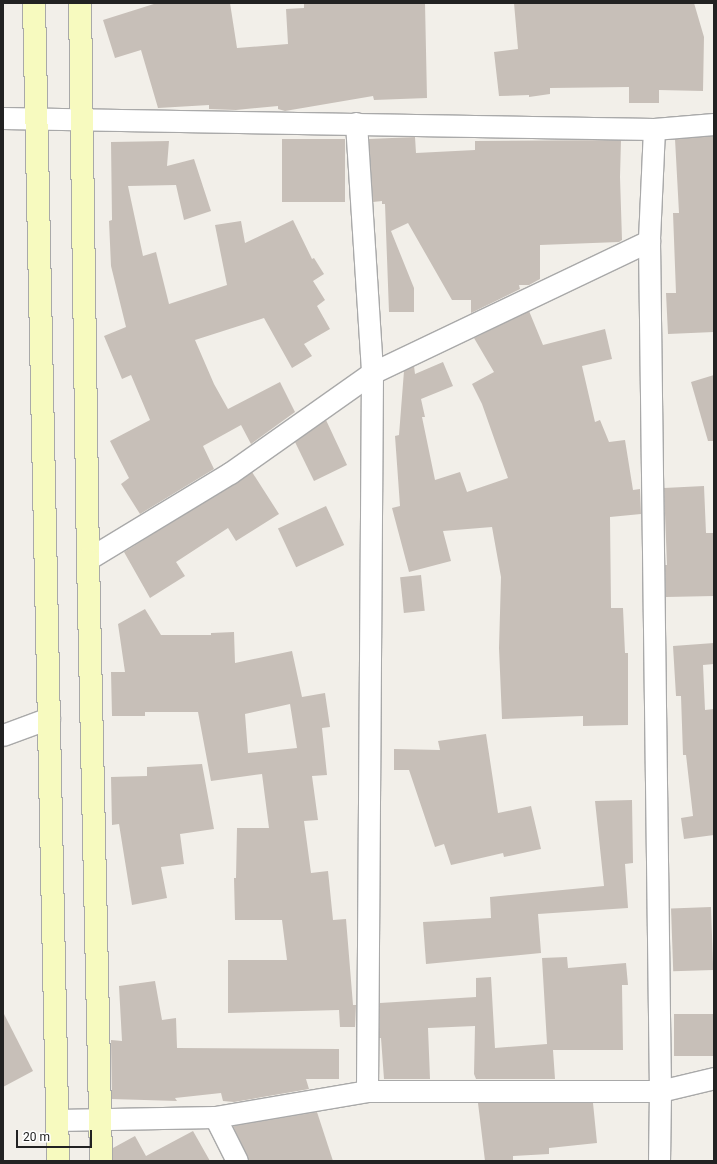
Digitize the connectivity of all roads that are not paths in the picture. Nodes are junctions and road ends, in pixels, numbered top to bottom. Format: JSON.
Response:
{"nodes":[{"id":1,"x":34,"y":3,"type":"edge"},
{"id":2,"x":80,"y":3,"type":"edge"},
{"id":3,"x":3,"y":118,"type":"edge"},
{"id":4,"x":35,"y":118,"type":"junction"},
{"id":5,"x":82,"y":119,"type":"junction"},
{"id":6,"x":356,"y":123,"type":"junction"},
{"id":7,"x":714,"y":124,"type":"edge"},
{"id":8,"x":654,"y":128,"type":"junction"},
{"id":9,"x":649,"y":241,"type":"junction"},
{"id":10,"x":372,"y":373,"type":"junction"},
{"id":11,"x":88,"y":559,"type":"junction"},
{"id":12,"x":48,"y":718,"type":"junction"},
{"id":13,"x":3,"y":735,"type":"edge"},
{"id":14,"x":714,"y":1078,"type":"edge"},
{"id":15,"x":366,"y":1091,"type":"junction"},
{"id":16,"x":660,"y":1091,"type":"junction"},
{"id":17,"x":215,"y":1117,"type":"junction"},
{"id":18,"x":100,"y":1119,"type":"junction"},
{"id":19,"x":57,"y":1120,"type":"junction"},
{"id":20,"x":58,"y":1161,"type":"edge"},
{"id":21,"x":101,"y":1161,"type":"edge"},
{"id":22,"x":237,"y":1161,"type":"edge"},
{"id":23,"x":659,"y":1161,"type":"edge"}],
"edges":[{"from":1,"to":4,"type":"street"},
{"from":2,"to":5,"type":"street"},
{"from":3,"to":4,"type":"street"},
{"from":4,"to":5,"type":"street"},
{"from":4,"to":12,"type":"street"},
{"from":5,"to":6,"type":"street"},
{"from":5,"to":11,"type":"street"},
{"from":6,"to":8,"type":"street"},
{"from":6,"to":10,"type":"street"},
{"from":7,"to":8,"type":"street"},
{"from":8,"to":9,"type":"street"},
{"from":9,"to":10,"type":"street"},
{"from":9,"to":16,"type":"street"},
{"from":10,"to":11,"type":"street"},
{"from":10,"to":15,"type":"street"},
{"from":11,"to":18,"type":"street"},
{"from":12,"to":13,"type":"street"},
{"from":12,"to":19,"type":"street"},
{"from":14,"to":16,"type":"street"},
{"from":15,"to":16,"type":"street"},
{"from":15,"to":17,"type":"street"},
{"from":16,"to":23,"type":"street"},
{"from":17,"to":18,"type":"street"},
{"from":17,"to":22,"type":"street"},
{"from":18,"to":19,"type":"street"},
{"from":18,"to":21,"type":"street"},
{"from":19,"to":20,"type":"street"}]}
